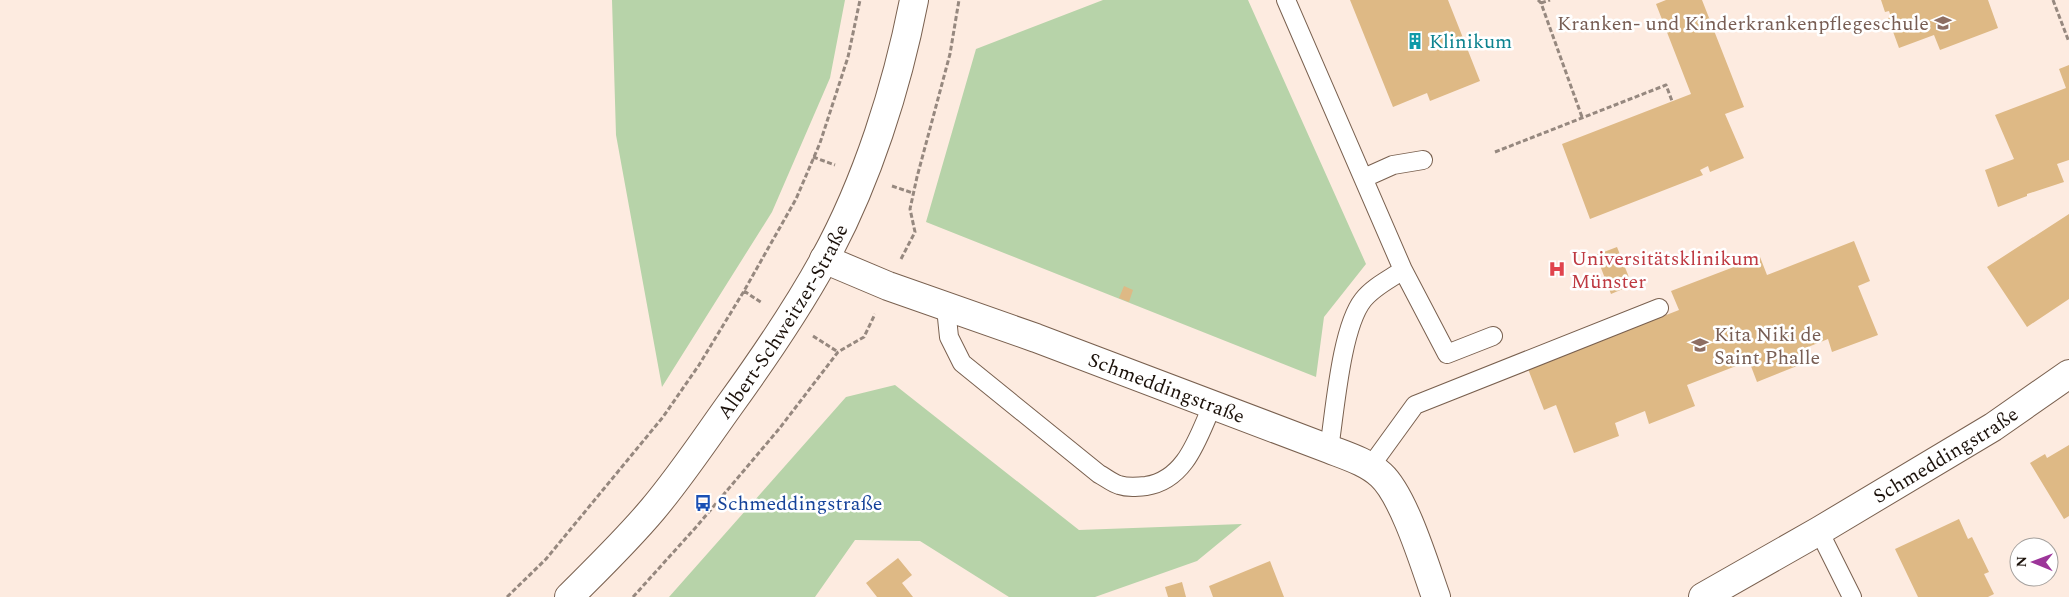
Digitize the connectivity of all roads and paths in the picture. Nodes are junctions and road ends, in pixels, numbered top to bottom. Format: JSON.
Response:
{"nodes":[{"id":1,"x":860,"y":0,"type":"edge"},
{"id":2,"x":914,"y":0,"type":"edge"},
{"id":3,"x":960,"y":0,"type":"edge"},
{"id":4,"x":1286,"y":0,"type":"edge"},
{"id":5,"x":1538,"y":0,"type":"edge"},
{"id":6,"x":1550,"y":0,"type":"edge"},
{"id":7,"x":2053,"y":0,"type":"edge"},
{"id":8,"x":1541,"y":3,"type":"junction"},
{"id":9,"x":2069,"y":42,"type":"edge"},
{"id":10,"x":1672,"y":101,"type":"dead end"},
{"id":11,"x":1582,"y":117,"type":"junction"},
{"id":12,"x":1495,"y":152,"type":"dead end"},
{"id":13,"x":1423,"y":160,"type":"dead end"},
{"id":14,"x":1364,"y":178,"type":"junction"},
{"id":15,"x":824,"y":259,"type":"junction"},
{"id":16,"x":1404,"y":270,"type":"junction"},
{"id":17,"x":888,"y":286,"type":"junction"},
{"id":18,"x":946,"y":308,"type":"junction"},
{"id":19,"x":1659,"y":308,"type":"dead end"},
{"id":20,"x":1493,"y":336,"type":"dead end"},
{"id":21,"x":2069,"y":374,"type":"edge"},
{"id":22,"x":1212,"y":406,"type":"junction"},
{"id":23,"x":1330,"y":449,"type":"junction"},
{"id":24,"x":1370,"y":467,"type":"junction"},
{"id":25,"x":1819,"y":531,"type":"junction"},
{"id":26,"x":508,"y":597,"type":"edge"},
{"id":27,"x":569,"y":597,"type":"edge"},
{"id":28,"x":634,"y":597,"type":"edge"},
{"id":29,"x":1436,"y":597,"type":"edge"},
{"id":30,"x":1703,"y":597,"type":"edge"},
{"id":31,"x":1852,"y":597,"type":"edge"}],
"edges":[{"from":1,"to":26,"type":"path"},
{"from":2,"to":15,"type":"street","name":"Albert-Schweitzer-Straße"},
{"from":3,"to":17,"type":"path"},
{"from":4,"to":14,"type":"lane"},
{"from":5,"to":8,"type":"path"},
{"from":6,"to":8,"type":"path"},
{"from":7,"to":9,"type":"path"},
{"from":8,"to":11,"type":"path"},
{"from":10,"to":11,"type":"path"},
{"from":11,"to":12,"type":"path"},
{"from":13,"to":14,"type":"lane"},
{"from":14,"to":16,"type":"lane"},
{"from":15,"to":17,"type":"street","name":"Schmeddingstraße"},
{"from":15,"to":27,"type":"street","name":"Albert-Schweitzer-Straße"},
{"from":16,"to":20,"type":"lane"},
{"from":16,"to":23,"type":"lane"},
{"from":17,"to":18,"type":"street","name":"Schmeddingstraße"},
{"from":17,"to":28,"type":"path"},
{"from":18,"to":22,"type":"street","name":"Schmeddingstraße"},
{"from":18,"to":22,"type":"lane"},
{"from":19,"to":24,"type":"lane"},
{"from":21,"to":25,"type":"street","name":"Schmeddingstraße"},
{"from":22,"to":23,"type":"street","name":"Schmeddingstraße"},
{"from":23,"to":24,"type":"street","name":"Schmeddingstraße"},
{"from":24,"to":29,"type":"street","name":"Schmeddingstraße"},
{"from":25,"to":30,"type":"street","name":"Schmeddingstraße"},
{"from":25,"to":31,"type":"lane"}]}
